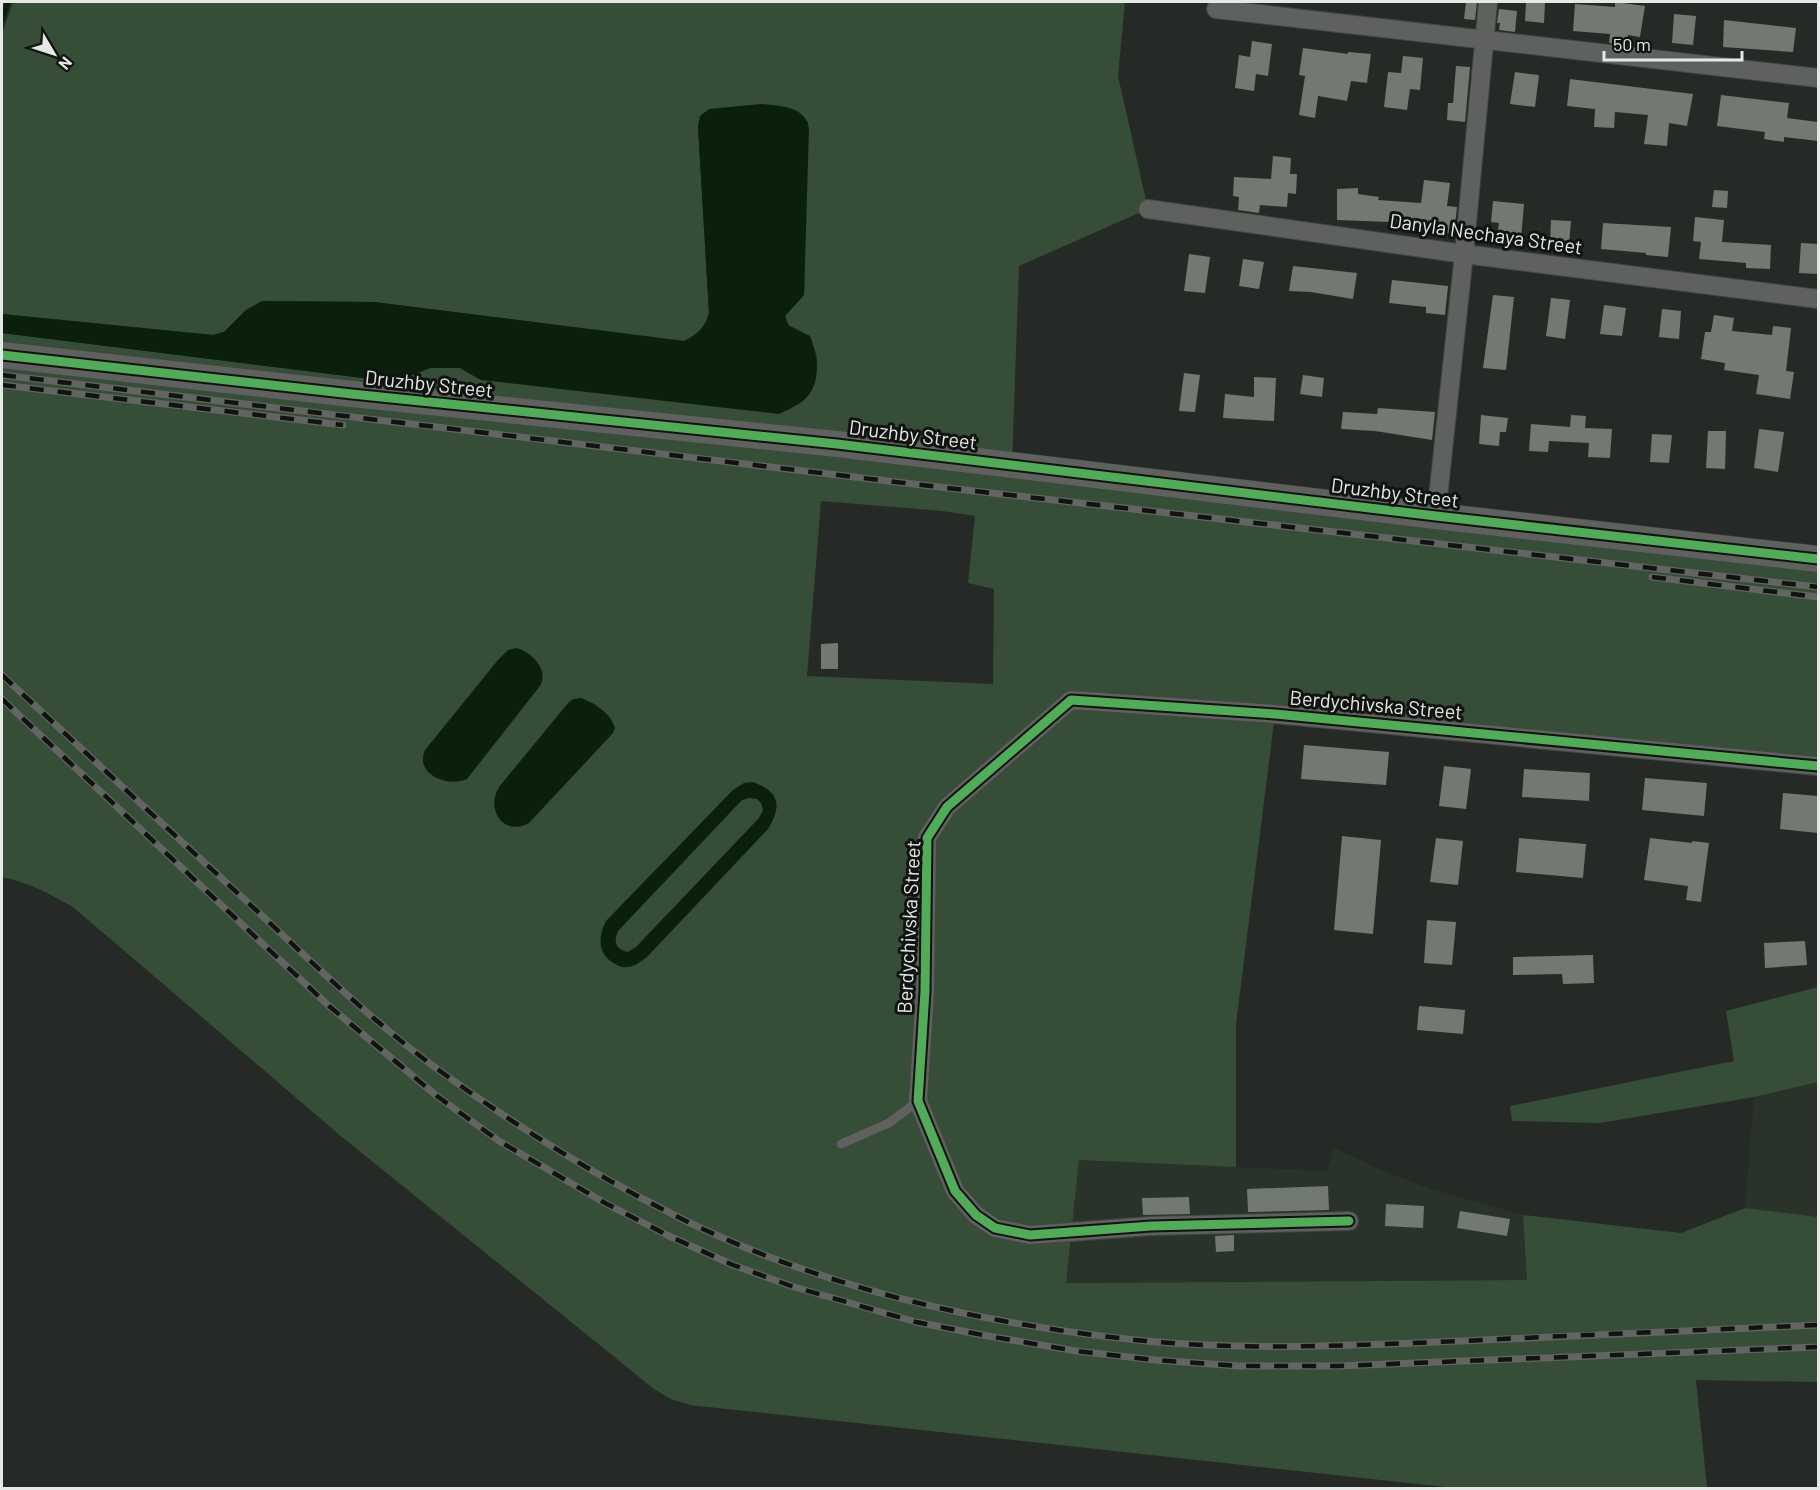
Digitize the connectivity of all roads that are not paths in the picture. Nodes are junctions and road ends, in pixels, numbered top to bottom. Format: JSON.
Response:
{"nodes":[{"id":1,"x":1488,"y":2,"type":"edge"},
{"id":2,"x":1216,"y":9,"type":"dead end"},
{"id":3,"x":1484,"y":39,"type":"junction"},
{"id":4,"x":1818,"y":78,"type":"edge"},
{"id":5,"x":1148,"y":209,"type":"dead end"},
{"id":6,"x":1464,"y":254,"type":"junction"},
{"id":7,"x":1818,"y":299,"type":"edge"},
{"id":8,"x":2,"y":355,"type":"edge"},
{"id":9,"x":1436,"y":516,"type":"junction"},
{"id":10,"x":1818,"y":559,"type":"edge"},
{"id":11,"x":1818,"y":766,"type":"edge"},
{"id":12,"x":918,"y":1101,"type":"junction"},
{"id":13,"x":841,"y":1144,"type":"dead end"},
{"id":14,"x":1349,"y":1221,"type":"dead end"}],
"edges":[{"from":1,"to":3,"type":"street"},
{"from":2,"to":3,"type":"street"},
{"from":3,"to":4,"type":"street"},
{"from":3,"to":6,"type":"street"},
{"from":5,"to":6,"type":"street","name":"Danyla Nechaya Street"},
{"from":6,"to":7,"type":"street","name":"Danyla Nechaya Street"},
{"from":6,"to":9,"type":"street"},
{"from":8,"to":9,"type":"street","name":"Druzhby Street"},
{"from":9,"to":10,"type":"street","name":"Druzhby Street"},
{"from":11,"to":12,"type":"street","name":"Berdychivska Street"},
{"from":12,"to":13,"type":"lane"},
{"from":12,"to":14,"type":"street","name":"Berdychivska Street"}]}
